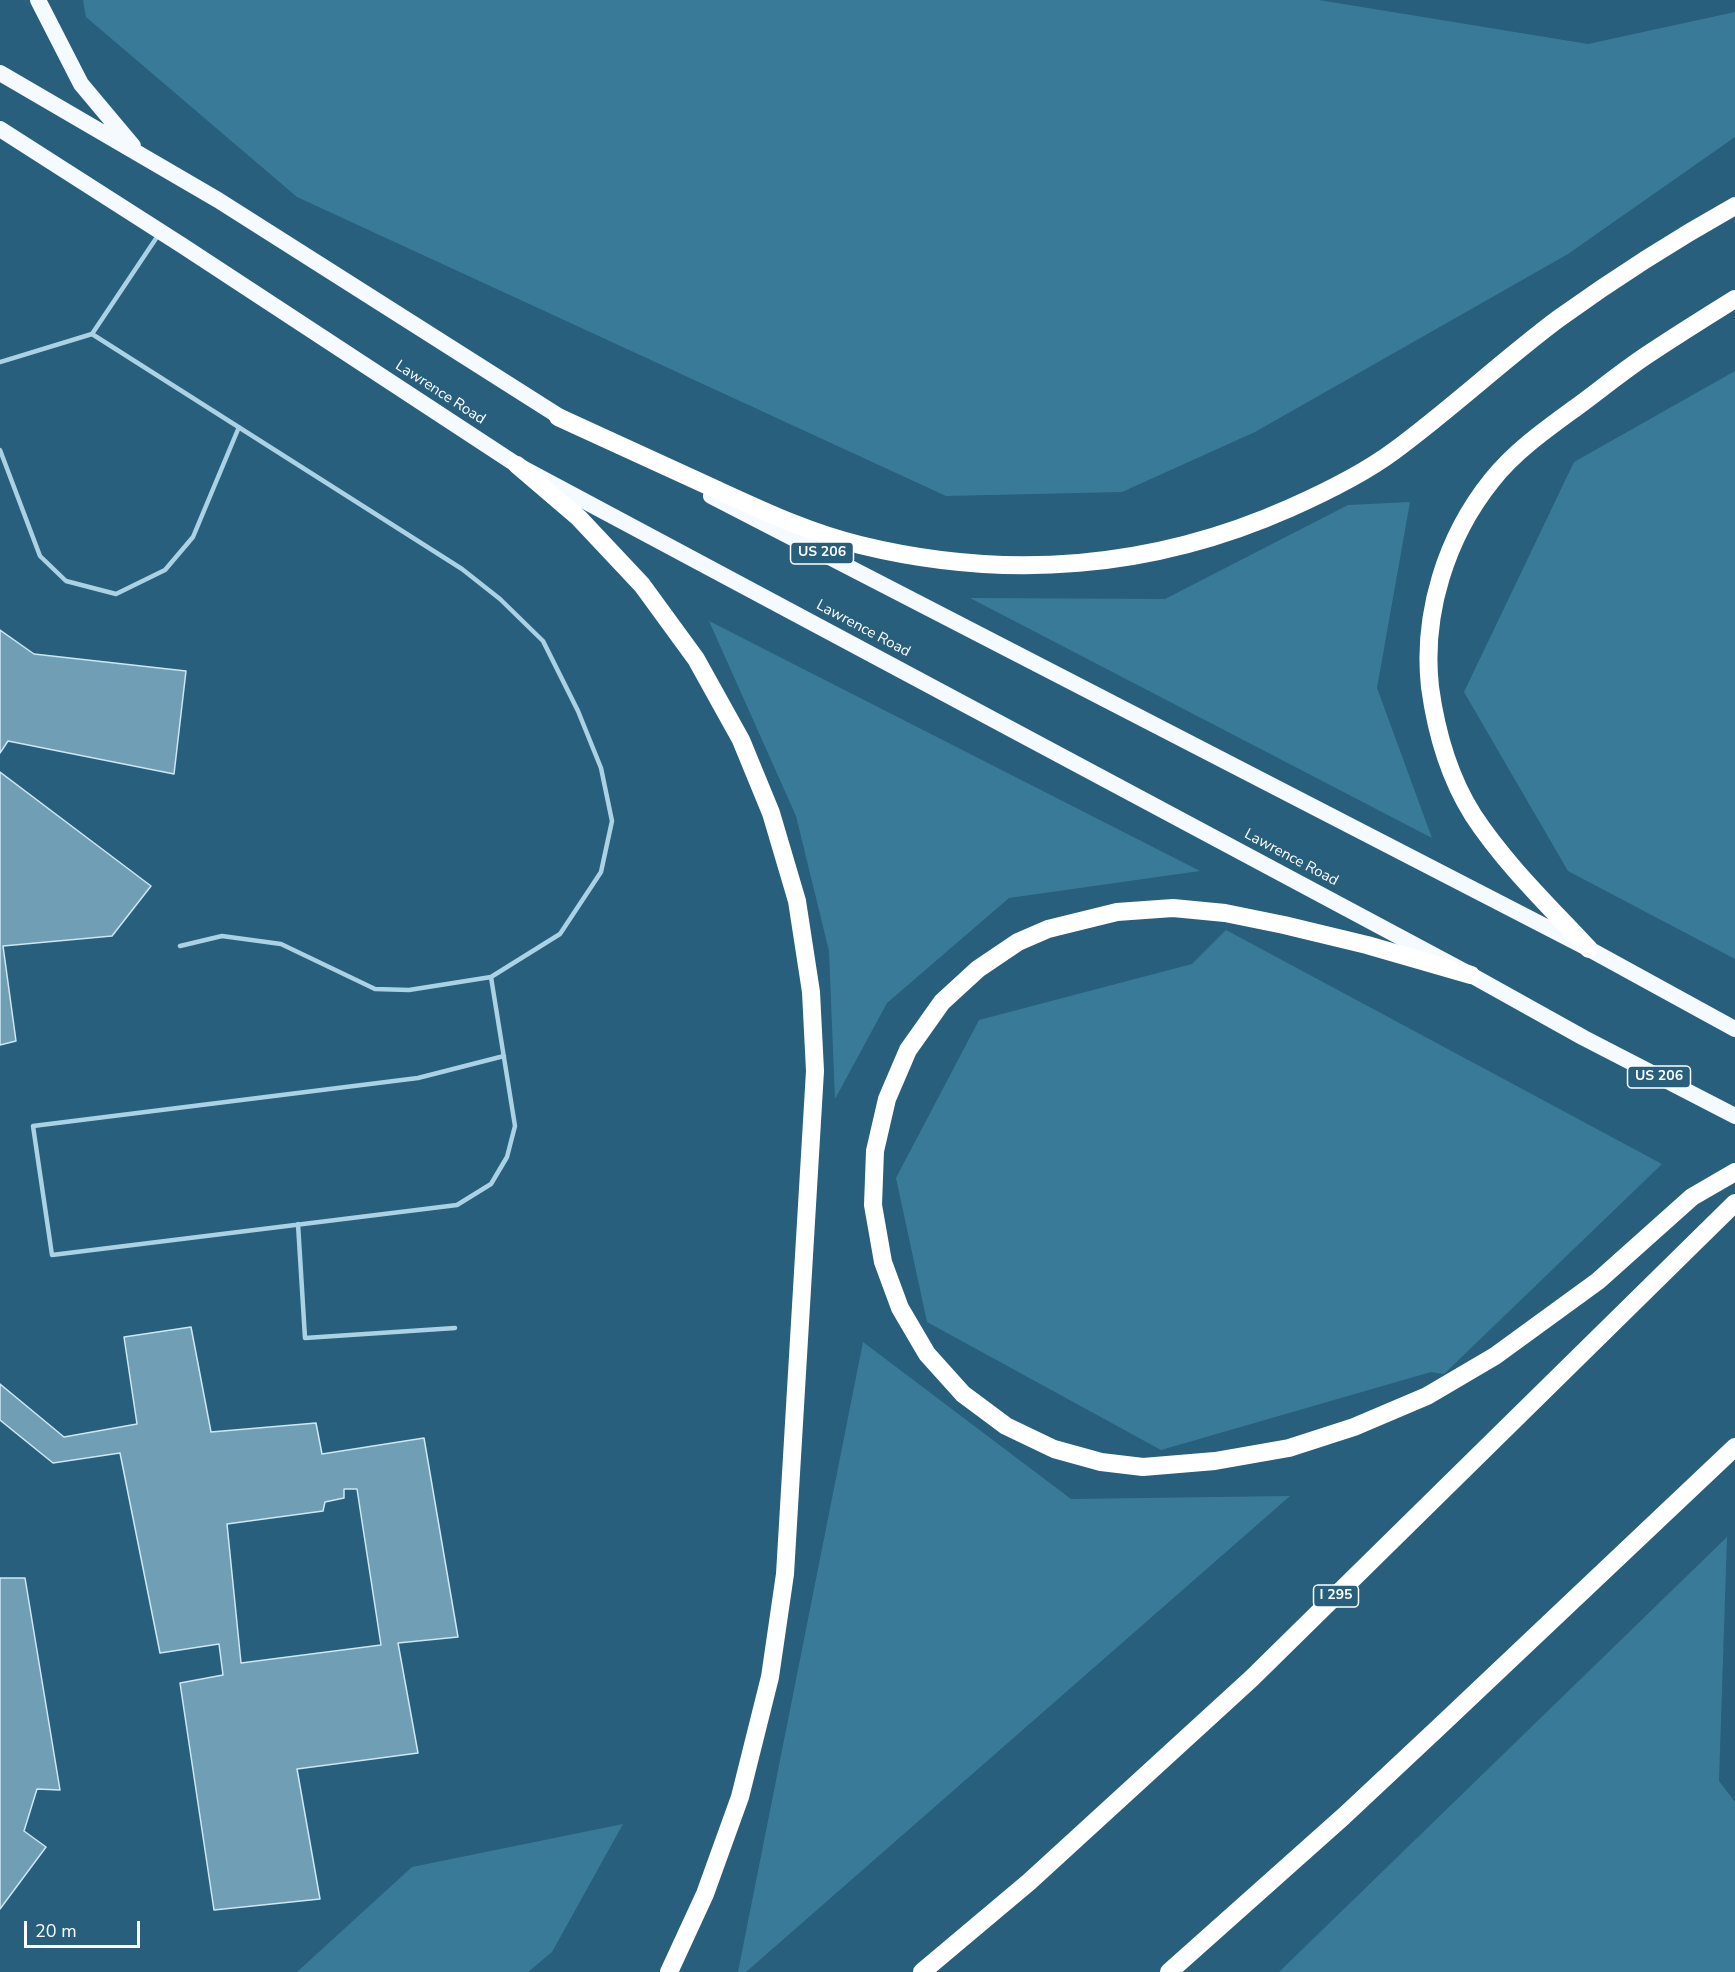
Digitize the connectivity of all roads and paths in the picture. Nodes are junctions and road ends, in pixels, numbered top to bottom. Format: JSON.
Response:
{"nodes":[{"id":1,"x":38,"y":0,"type":"edge"},
{"id":2,"x":0,"y":72,"type":"edge"},
{"id":3,"x":0,"y":129,"type":"edge"},
{"id":4,"x":142,"y":156,"type":"junction"},
{"id":5,"x":1735,"y":206,"type":"edge"},
{"id":6,"x":161,"y":232,"type":"junction"},
{"id":7,"x":1735,"y":298,"type":"edge"},
{"id":8,"x":92,"y":334,"type":"junction"},
{"id":9,"x":0,"y":362,"type":"edge"},
{"id":10,"x":558,"y":417,"type":"junction"},
{"id":11,"x":239,"y":427,"type":"junction"},
{"id":12,"x":0,"y":450,"type":"edge"},
{"id":13,"x":518,"y":465,"type":"junction"},
{"id":14,"x":180,"y":946,"type":"dead end"},
{"id":15,"x":1589,"y":949,"type":"junction"},
{"id":16,"x":1471,"y":975,"type":"junction"},
{"id":17,"x":491,"y":977,"type":"junction"},
{"id":18,"x":1735,"y":1029,"type":"edge"},
{"id":19,"x":504,"y":1056,"type":"junction"},
{"id":20,"x":1735,"y":1116,"type":"edge"},
{"id":21,"x":1735,"y":1172,"type":"edge"},
{"id":22,"x":1735,"y":1203,"type":"edge"},
{"id":23,"x":298,"y":1224,"type":"junction"},
{"id":24,"x":455,"y":1328,"type":"dead end"},
{"id":25,"x":1735,"y":1447,"type":"edge"},
{"id":26,"x":669,"y":1972,"type":"edge"},
{"id":27,"x":922,"y":1972,"type":"edge"},
{"id":28,"x":1169,"y":1972,"type":"edge"}],
"edges":[{"from":1,"to":4,"type":"highway"},
{"from":2,"to":4,"type":"highway","number":"US 206"},
{"from":3,"to":6,"type":"highway","name":"Lawrence Road","number":"US 206"},
{"from":4,"to":10,"type":"highway","number":"US 206"},
{"from":5,"to":10,"type":"highway"},
{"from":6,"to":8,"type":"lane"},
{"from":6,"to":13,"type":"highway","name":"Lawrence Road","number":"US 206"},
{"from":7,"to":15,"type":"highway"},
{"from":8,"to":9,"type":"lane"},
{"from":8,"to":11,"type":"lane"},
{"from":10,"to":15,"type":"highway","number":"US 206"},
{"from":11,"to":12,"type":"lane"},
{"from":11,"to":17,"type":"lane"},
{"from":13,"to":16,"type":"highway","name":"Lawrence Road","number":"US 206"},
{"from":13,"to":26,"type":"highway"},
{"from":14,"to":17,"type":"lane"},
{"from":15,"to":18,"type":"highway","number":"US 206"},
{"from":16,"to":20,"type":"highway","name":"Lawrence Road","number":"US 206"},
{"from":16,"to":21,"type":"highway"},
{"from":17,"to":19,"type":"lane"},
{"from":19,"to":23,"type":"lane"},
{"from":19,"to":23,"type":"lane"},
{"from":22,"to":27,"type":"highway","number":"I 295"},
{"from":23,"to":24,"type":"lane"},
{"from":25,"to":28,"type":"highway"}]}
